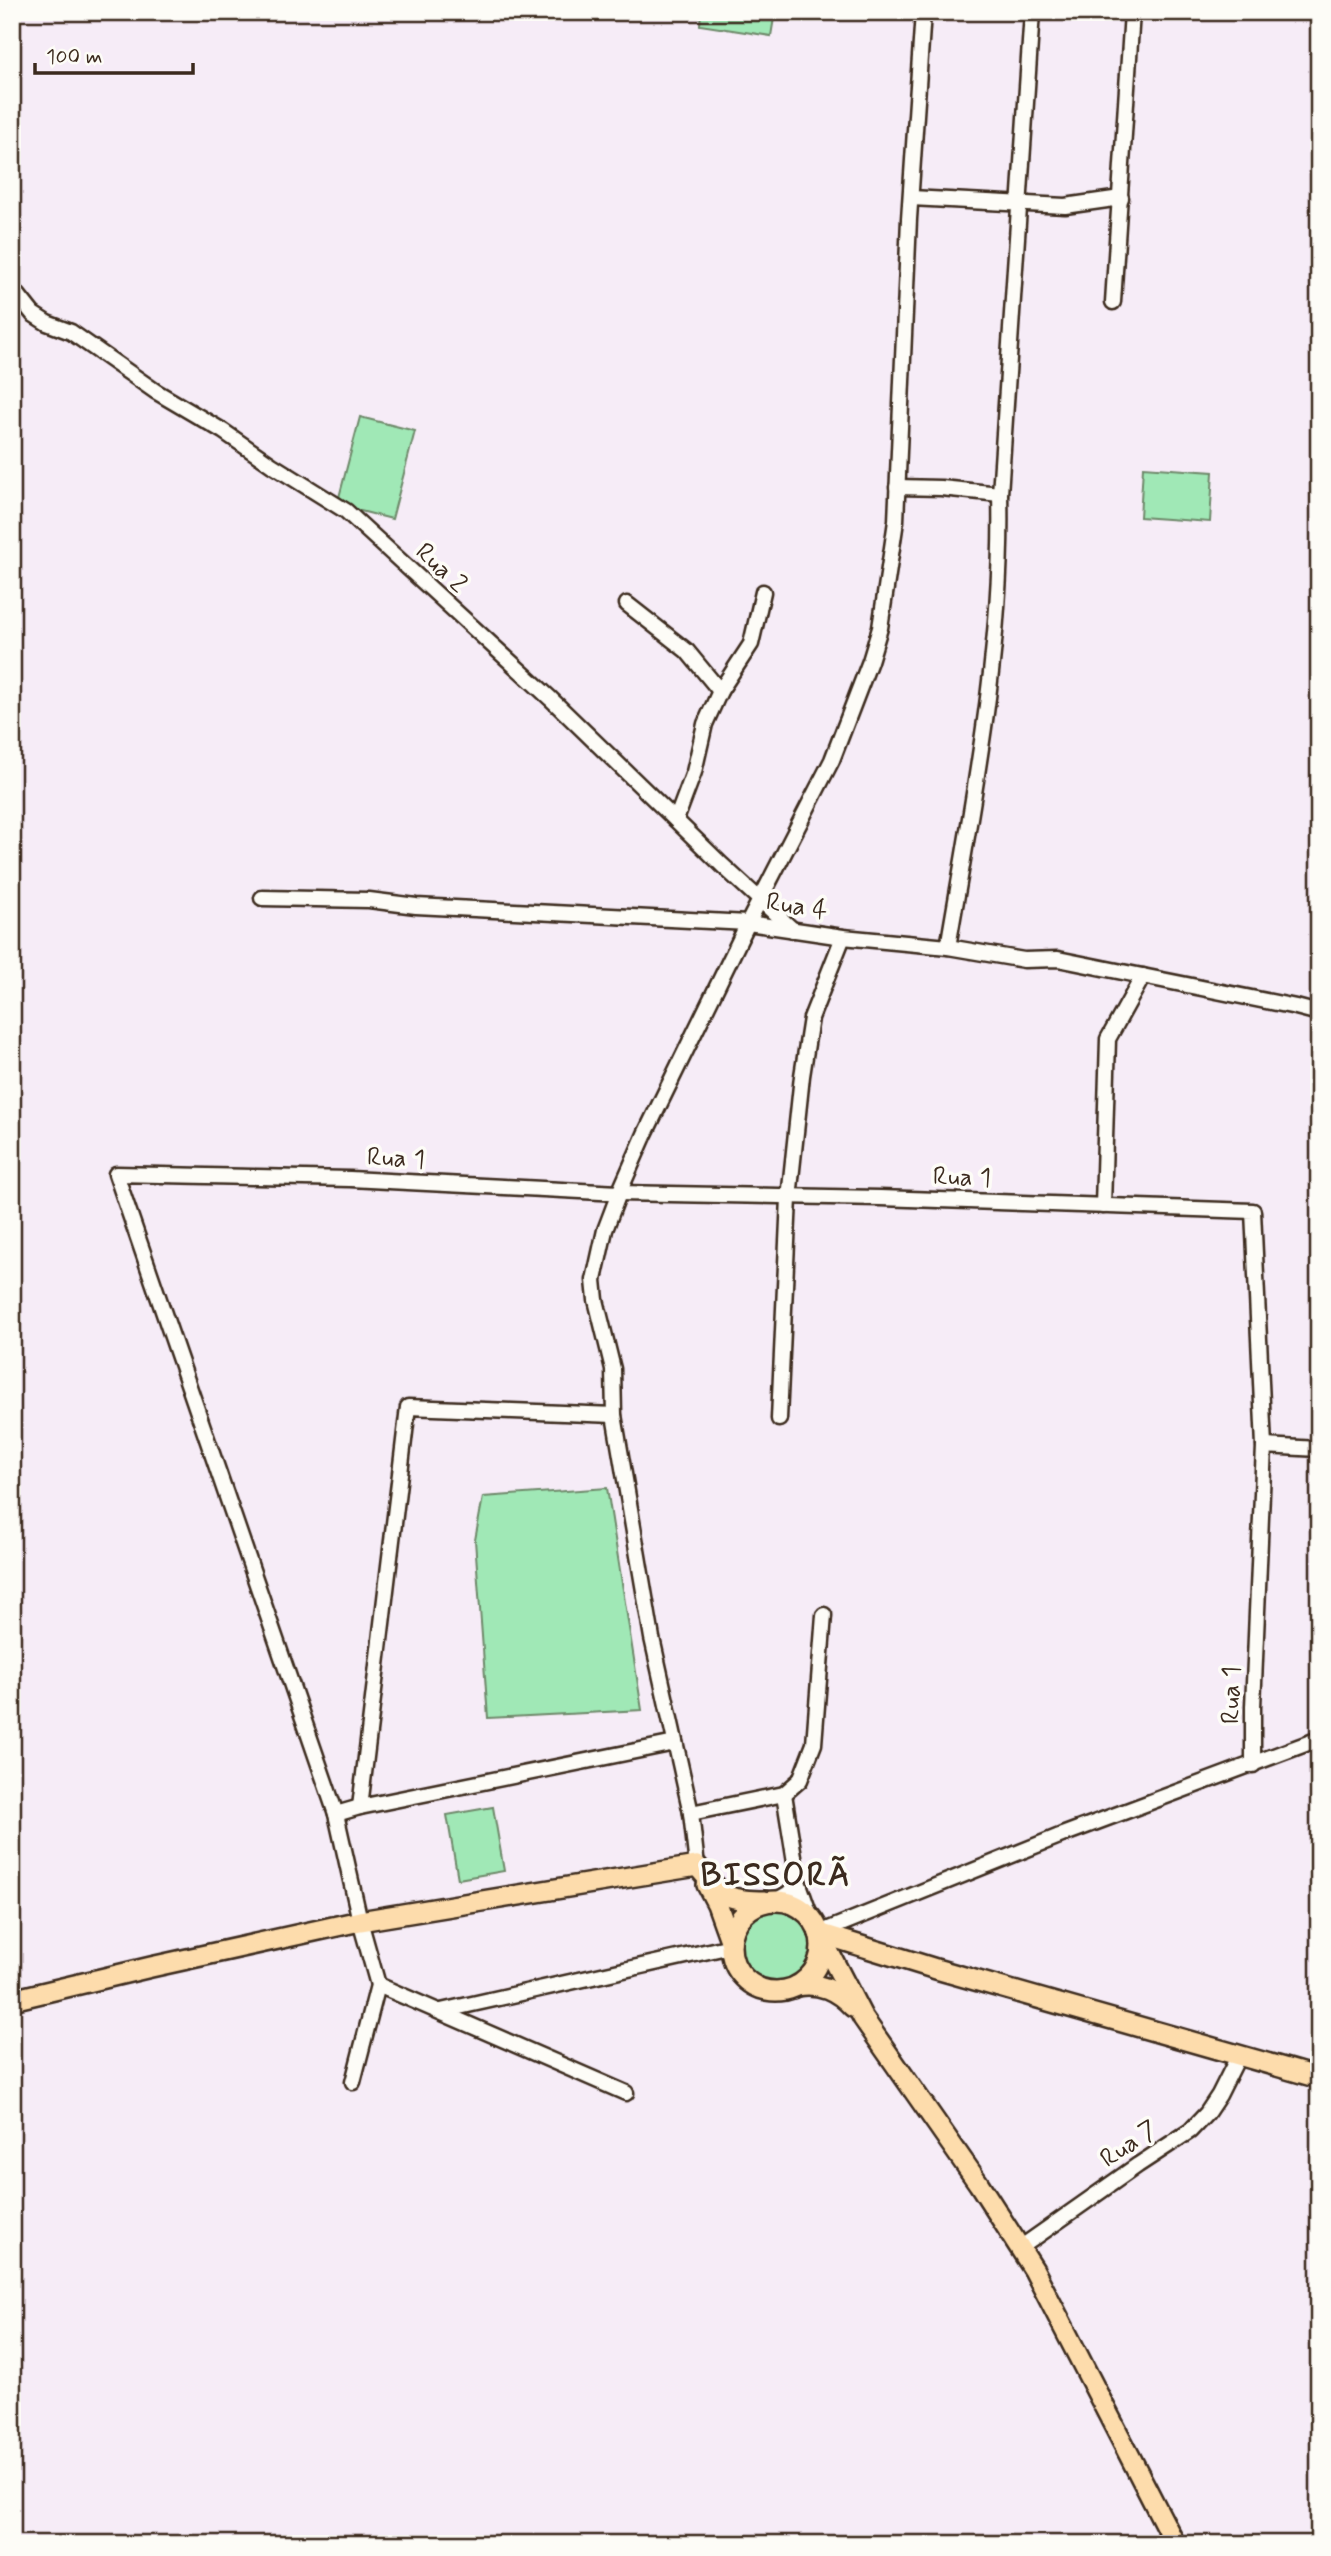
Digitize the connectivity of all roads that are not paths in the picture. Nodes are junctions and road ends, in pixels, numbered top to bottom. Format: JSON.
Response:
{"nodes":[{"id":1,"x":923,"y":12,"type":"edge"},
{"id":2,"x":1032,"y":12,"type":"edge"},
{"id":3,"x":1132,"y":12,"type":"edge"},
{"id":4,"x":911,"y":198,"type":"junction"},
{"id":5,"x":1121,"y":198,"type":"junction"},
{"id":6,"x":1020,"y":204,"type":"junction"},
{"id":7,"x":18,"y":295,"type":"dead end"},
{"id":8,"x":1113,"y":302,"type":"dead end"},
{"id":9,"x":897,"y":487,"type":"junction"},
{"id":10,"x":1000,"y":494,"type":"junction"},
{"id":11,"x":763,"y":592,"type":"dead end"},
{"id":12,"x":627,"y":604,"type":"dead end"},
{"id":13,"x":720,"y":691,"type":"junction"},
{"id":14,"x":676,"y":820,"type":"junction"},
{"id":15,"x":262,"y":898,"type":"dead end"},
{"id":16,"x":760,"y":898,"type":"junction"},
{"id":17,"x":748,"y":923,"type":"junction"},
{"id":18,"x":793,"y":930,"type":"junction"},
{"id":19,"x":843,"y":937,"type":"junction"},
{"id":20,"x":948,"y":947,"type":"junction"},
{"id":21,"x":1143,"y":976,"type":"junction"},
{"id":22,"x":1319,"y":1013,"type":"edge"},
{"id":23,"x":619,"y":1193,"type":"junction"},
{"id":24,"x":789,"y":1198,"type":"junction"},
{"id":25,"x":1103,"y":1206,"type":"junction"},
{"id":26,"x":614,"y":1415,"type":"junction"},
{"id":27,"x":779,"y":1419,"type":"dead end"},
{"id":28,"x":1264,"y":1446,"type":"junction"},
{"id":29,"x":1319,"y":1449,"type":"edge"},
{"id":30,"x":824,"y":1615,"type":"dead end"},
{"id":31,"x":1319,"y":1739,"type":"edge"},
{"id":32,"x":676,"y":1743,"type":"junction"},
{"id":33,"x":1253,"y":1765,"type":"junction"},
{"id":34,"x":784,"y":1794,"type":"junction"},
{"id":35,"x":360,"y":1807,"type":"junction"},
{"id":36,"x":691,"y":1813,"type":"junction"},
{"id":37,"x":336,"y":1814,"type":"junction"},
{"id":38,"x":697,"y":1866,"type":"junction"},
{"id":39,"x":798,"y":1881,"type":"junction"},
{"id":40,"x":772,"y":1901,"type":"junction"},
{"id":41,"x":360,"y":1921,"type":"junction"},
{"id":42,"x":815,"y":1925,"type":"junction"},
{"id":43,"x":731,"y":1945,"type":"junction"},
{"id":44,"x":378,"y":1985,"type":"junction"},
{"id":45,"x":797,"y":1986,"type":"junction"},
{"id":46,"x":12,"y":2000,"type":"edge"},
{"id":47,"x":441,"y":2011,"type":"junction"},
{"id":48,"x":863,"y":2018,"type":"junction"},
{"id":49,"x":1239,"y":2055,"type":"junction"},
{"id":50,"x":1319,"y":2078,"type":"edge"},
{"id":51,"x":353,"y":2082,"type":"dead end"},
{"id":52,"x":626,"y":2093,"type":"dead end"},
{"id":53,"x":1020,"y":2248,"type":"junction"},
{"id":54,"x":1175,"y":2544,"type":"edge"}],
"edges":[{"from":1,"to":4,"type":"street"},
{"from":2,"to":6,"type":"street"},
{"from":3,"to":5,"type":"street"},
{"from":4,"to":6,"type":"street"},
{"from":4,"to":9,"type":"street"},
{"from":5,"to":6,"type":"street"},
{"from":5,"to":8,"type":"street"},
{"from":6,"to":10,"type":"street"},
{"from":7,"to":14,"type":"street","name":"Rua 2"},
{"from":9,"to":10,"type":"street"},
{"from":9,"to":16,"type":"street"},
{"from":10,"to":20,"type":"street"},
{"from":11,"to":13,"type":"street"},
{"from":12,"to":13,"type":"street"},
{"from":13,"to":14,"type":"street"},
{"from":14,"to":16,"type":"street","name":"Rua 2"},
{"from":15,"to":17,"type":"street","name":"Rua 4"},
{"from":16,"to":17,"type":"street"},
{"from":16,"to":18,"type":"street","name":"Rua 2"},
{"from":17,"to":18,"type":"street","name":"Rua 4"},
{"from":17,"to":23,"type":"street"},
{"from":18,"to":19,"type":"street","name":"Rua 4"},
{"from":19,"to":20,"type":"street","name":"Rua 4"},
{"from":19,"to":24,"type":"street"},
{"from":20,"to":21,"type":"street","name":"Rua 4"},
{"from":21,"to":22,"type":"street","name":"Rua 4"},
{"from":21,"to":25,"type":"street"},
{"from":23,"to":24,"type":"street","name":"Rua 1"},
{"from":23,"to":26,"type":"street"},
{"from":23,"to":37,"type":"street","name":"Rua 1"},
{"from":24,"to":25,"type":"street","name":"Rua 1"},
{"from":24,"to":27,"type":"street"},
{"from":25,"to":28,"type":"street","name":"Rua 1"},
{"from":26,"to":32,"type":"street"},
{"from":26,"to":35,"type":"street"},
{"from":28,"to":29,"type":"street"},
{"from":28,"to":33,"type":"street","name":"Rua 1"},
{"from":30,"to":34,"type":"street"},
{"from":31,"to":33,"type":"street"},
{"from":32,"to":35,"type":"street"},
{"from":32,"to":36,"type":"street"},
{"from":33,"to":42,"type":"street"},
{"from":34,"to":36,"type":"street"},
{"from":34,"to":39,"type":"street"},
{"from":35,"to":37,"type":"street"},
{"from":36,"to":38,"type":"street"},
{"from":37,"to":41,"type":"street"},
{"from":38,"to":40,"type":"main road"},
{"from":38,"to":41,"type":"main road"},
{"from":38,"to":43,"type":"main road"},
{"from":39,"to":40,"type":"street"},
{"from":39,"to":42,"type":"street"},
{"from":40,"to":42,"type":"main road"},
{"from":40,"to":43,"type":"main road"},
{"from":41,"to":44,"type":"street"},
{"from":41,"to":46,"type":"main road"},
{"from":42,"to":45,"type":"main road"},
{"from":42,"to":48,"type":"main road"},
{"from":42,"to":49,"type":"main road"},
{"from":43,"to":45,"type":"main road"},
{"from":43,"to":47,"type":"street"},
{"from":44,"to":47,"type":"street"},
{"from":44,"to":51,"type":"street"},
{"from":45,"to":48,"type":"main road"},
{"from":47,"to":52,"type":"street"},
{"from":48,"to":53,"type":"main road"},
{"from":49,"to":50,"type":"main road"},
{"from":49,"to":53,"type":"street","name":"Rua 7"},
{"from":53,"to":54,"type":"main road"}]}
